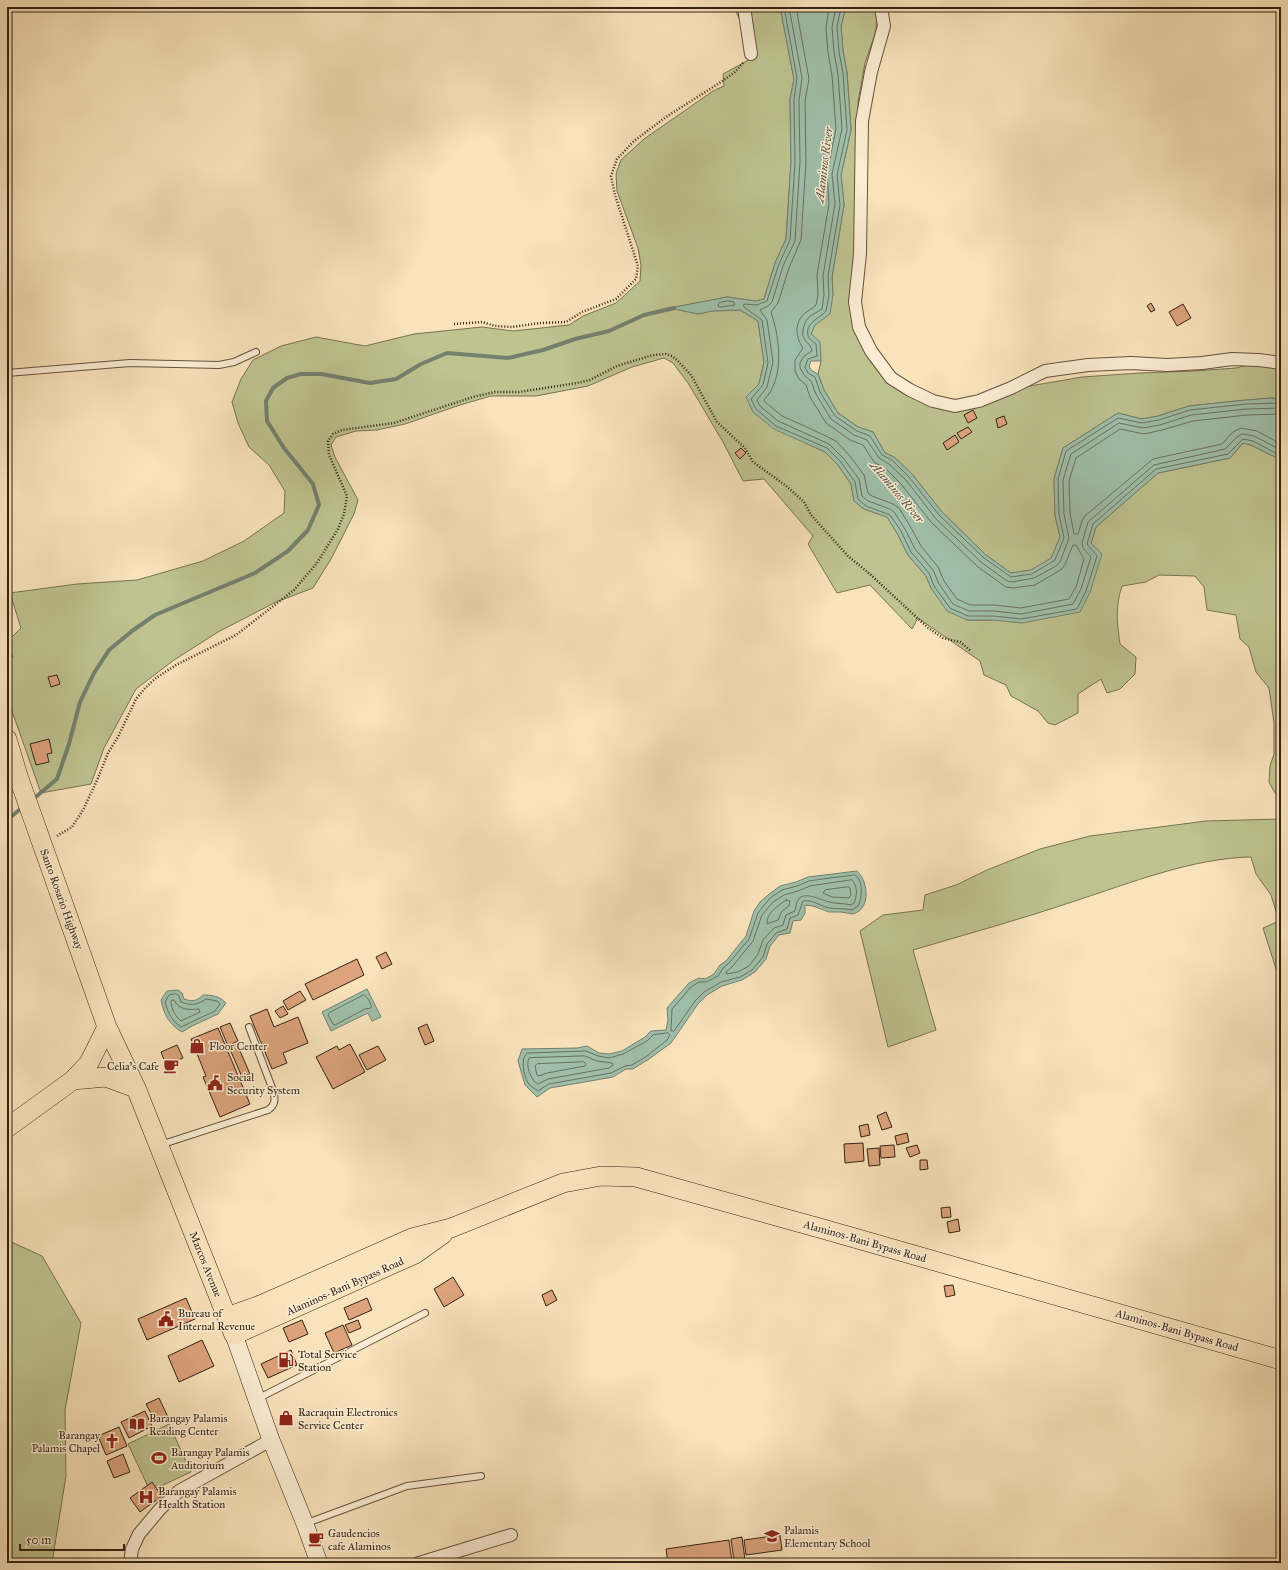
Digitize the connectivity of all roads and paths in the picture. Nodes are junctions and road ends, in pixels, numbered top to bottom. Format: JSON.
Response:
{"nodes":[{"id":1,"x":744,"y":7,"type":"edge"},
{"id":2,"x":881,"y":7,"type":"edge"},
{"id":3,"x":751,"y":54,"type":"joint"},
{"id":4,"x":454,"y":324,"type":"dead end"},
{"id":5,"x":256,"y":352,"type":"dead end"},
{"id":6,"x":1281,"y":363,"type":"edge"},
{"id":7,"x":7,"y":373,"type":"edge"},
{"id":8,"x":971,"y":650,"type":"dead end"},
{"id":9,"x":7,"y":739,"type":"edge"},
{"id":10,"x":43,"y":845,"type":"junction"},
{"id":11,"x":107,"y":1026,"type":"junction"},
{"id":12,"x":249,"y":1027,"type":"dead end"},
{"id":13,"x":121,"y":1057,"type":"junction"},
{"id":14,"x":89,"y":1063,"type":"junction"},
{"id":15,"x":73,"y":1080,"type":"junction"},
{"id":16,"x":136,"y":1088,"type":"junction"},
{"id":17,"x":7,"y":1128,"type":"edge"},
{"id":18,"x":159,"y":1145,"type":"junction"},
{"id":19,"x":425,"y":1312,"type":"dead end"},
{"id":20,"x":230,"y":1326,"type":"junction"},
{"id":21,"x":1281,"y":1360,"type":"edge"},
{"id":22,"x":257,"y":1399,"type":"junction"},
{"id":23,"x":271,"y":1440,"type":"junction"},
{"id":24,"x":481,"y":1476,"type":"dead end"},
{"id":25,"x":305,"y":1524,"type":"junction"},
{"id":26,"x":512,"y":1535,"type":"dead end"},
{"id":27,"x":130,"y":1563,"type":"edge"},
{"id":28,"x":319,"y":1563,"type":"edge"},
{"id":29,"x":419,"y":1563,"type":"edge"}],
"edges":[{"from":1,"to":3,"type":"street"},
{"from":2,"to":6,"type":"street"},
{"from":3,"to":4,"type":"path"},
{"from":5,"to":7,"type":"lane"},
{"from":8,"to":10,"type":"path"},
{"from":9,"to":10,"type":"main road","name":"Santo Rosario Highway"},
{"from":10,"to":11,"type":"main road","name":"Santo Rosario Highway"},
{"from":11,"to":13,"type":"main road","name":"Santo Rosario Highway"},
{"from":11,"to":14,"type":"main road"},
{"from":12,"to":18,"type":"lane"},
{"from":13,"to":14,"type":"main road"},
{"from":13,"to":15,"type":"main road"},
{"from":13,"to":16,"type":"main road","name":"Marcos Avenue"},
{"from":14,"to":15,"type":"main road"},
{"from":15,"to":16,"type":"main road"},
{"from":15,"to":17,"type":"main road"},
{"from":16,"to":18,"type":"main road","name":"Marcos Avenue"},
{"from":18,"to":20,"type":"main road","name":"Marcos Avenue"},
{"from":19,"to":22,"type":"lane"},
{"from":20,"to":21,"type":"main road","name":"Alaminos-Bani Bypass Road"},
{"from":20,"to":22,"type":"main road","name":"Marcos Avenue"},
{"from":22,"to":23,"type":"main road","name":"Marcos Avenue"},
{"from":23,"to":25,"type":"main road","name":"Marcos Avenue"},
{"from":23,"to":27,"type":"street"},
{"from":24,"to":25,"type":"lane"},
{"from":25,"to":28,"type":"main road","name":"Marcos Avenue"},
{"from":26,"to":29,"type":"street"}]}
